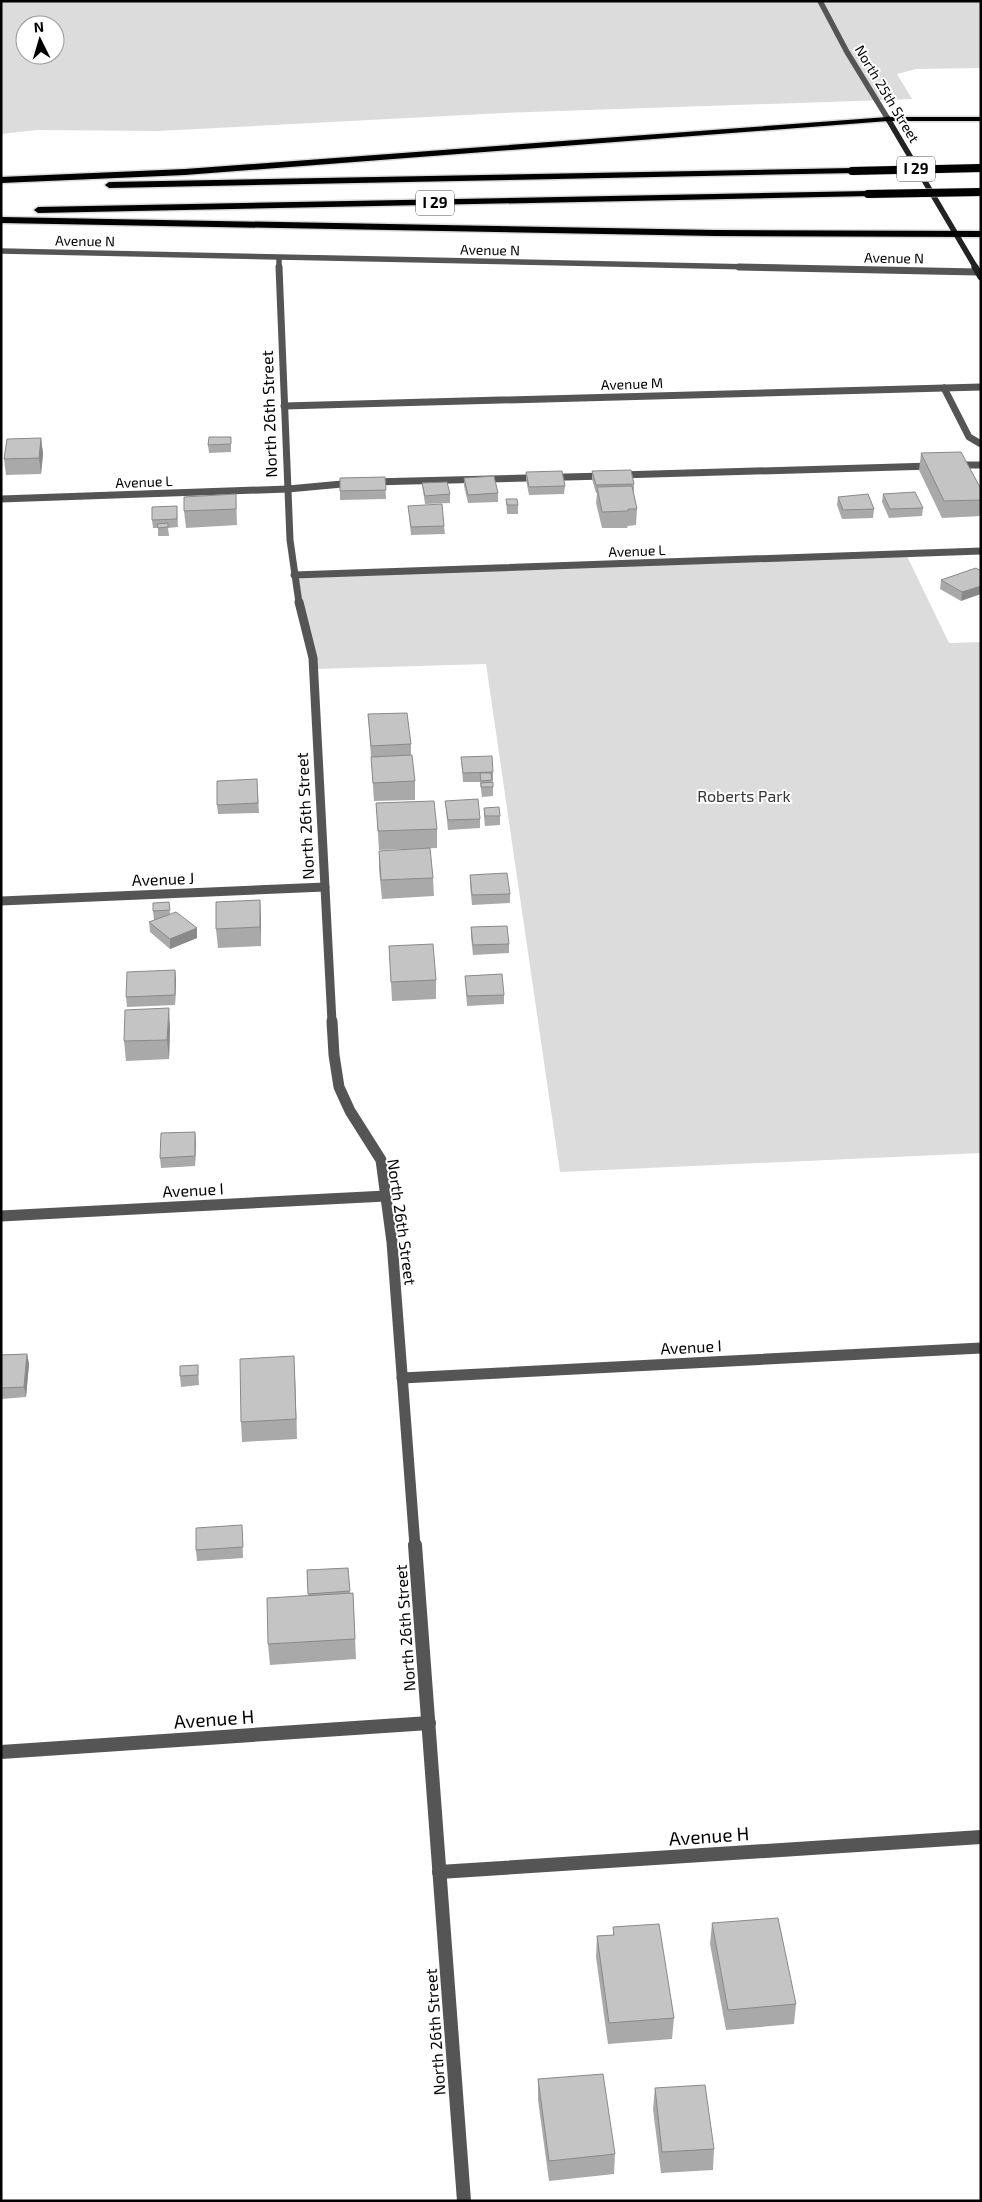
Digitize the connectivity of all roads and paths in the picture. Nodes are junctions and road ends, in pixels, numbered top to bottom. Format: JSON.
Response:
{"nodes":[{"id":1,"x":820,"y":1,"type":"edge"},
{"id":2,"x":888,"y":119,"type":"junction"},
{"id":3,"x":981,"y":119,"type":"edge"},
{"id":4,"x":981,"y":168,"type":"edge"},
{"id":5,"x":1,"y":180,"type":"edge"},
{"id":6,"x":1,"y":187,"type":"edge"},
{"id":7,"x":981,"y":192,"type":"edge"},
{"id":8,"x":1,"y":211,"type":"edge"},
{"id":9,"x":1,"y":220,"type":"edge"},
{"id":10,"x":981,"y":234,"type":"edge"},
{"id":11,"x":956,"y":235,"type":"junction"},
{"id":12,"x":1,"y":251,"type":"edge"},
{"id":13,"x":279,"y":258,"type":"junction"},
{"id":14,"x":980,"y":274,"type":"edge"},
{"id":15,"x":981,"y":387,"type":"edge"},
{"id":16,"x":944,"y":388,"type":"junction"},
{"id":17,"x":284,"y":406,"type":"junction"},
{"id":18,"x":981,"y":444,"type":"edge"},
{"id":19,"x":981,"y":465,"type":"edge"},
{"id":20,"x":941,"y":466,"type":"edge"},
{"id":21,"x":951,"y":466,"type":"edge"},
{"id":22,"x":288,"y":490,"type":"junction"},
{"id":23,"x":1,"y":499,"type":"edge"},
{"id":24,"x":981,"y":551,"type":"edge"},
{"id":25,"x":294,"y":575,"type":"junction"},
{"id":26,"x":326,"y":887,"type":"junction"},
{"id":27,"x":1,"y":901,"type":"edge"},
{"id":28,"x":386,"y":1196,"type":"junction"},
{"id":29,"x":1,"y":1216,"type":"edge"},
{"id":30,"x":981,"y":1348,"type":"edge"},
{"id":31,"x":402,"y":1378,"type":"junction"},
{"id":32,"x":428,"y":1723,"type":"junction"},
{"id":33,"x":1,"y":1752,"type":"edge"},
{"id":34,"x":981,"y":1837,"type":"edge"},
{"id":35,"x":439,"y":1872,"type":"junction"},
{"id":36,"x":464,"y":2201,"type":"edge"}],
"edges":[{"from":1,"to":2,"type":"street","name":"North 25th Street"},
{"from":2,"to":3,"type":"highway"},
{"from":2,"to":5,"type":"highway"},
{"from":2,"to":11,"type":"street","name":"North 25th Street"},
{"from":4,"to":6,"type":"highway","number":"I 29","bridge":true},
{"from":7,"to":8,"type":"highway","number":"I 29","bridge":true},
{"from":9,"to":11,"type":"highway"},
{"from":10,"to":11,"type":"highway"},
{"from":11,"to":14,"type":"street","name":"North 25th Street"},
{"from":12,"to":13,"type":"street","name":"Avenue N"},
{"from":13,"to":14,"type":"street","name":"Avenue N"},
{"from":13,"to":17,"type":"street","name":"North 26th Street"},
{"from":15,"to":16,"type":"street","name":"Avenue M"},
{"from":16,"to":17,"type":"street","name":"Avenue M"},
{"from":16,"to":18,"type":"street"},
{"from":17,"to":22,"type":"street","name":"North 26th Street"},
{"from":19,"to":21,"type":"street"},
{"from":20,"to":22,"type":"street","name":"Avenue L"},
{"from":22,"to":23,"type":"street","name":"Avenue L"},
{"from":22,"to":25,"type":"street","name":"North 26th Street"},
{"from":24,"to":25,"type":"street","name":"Avenue L"},
{"from":25,"to":26,"type":"street","name":"North 26th Street"},
{"from":26,"to":27,"type":"street","name":"Avenue J"},
{"from":26,"to":28,"type":"street","name":"North 26th Street"},
{"from":28,"to":29,"type":"street","name":"Avenue I"},
{"from":28,"to":31,"type":"street","name":"North 26th Street"},
{"from":30,"to":31,"type":"street","name":"Avenue I"},
{"from":31,"to":32,"type":"street","name":"North 26th Street"},
{"from":32,"to":33,"type":"street","name":"Avenue H"},
{"from":32,"to":35,"type":"street","name":"North 26th Street"},
{"from":34,"to":35,"type":"street","name":"Avenue H"},
{"from":35,"to":36,"type":"street","name":"North 26th Street"}]}
